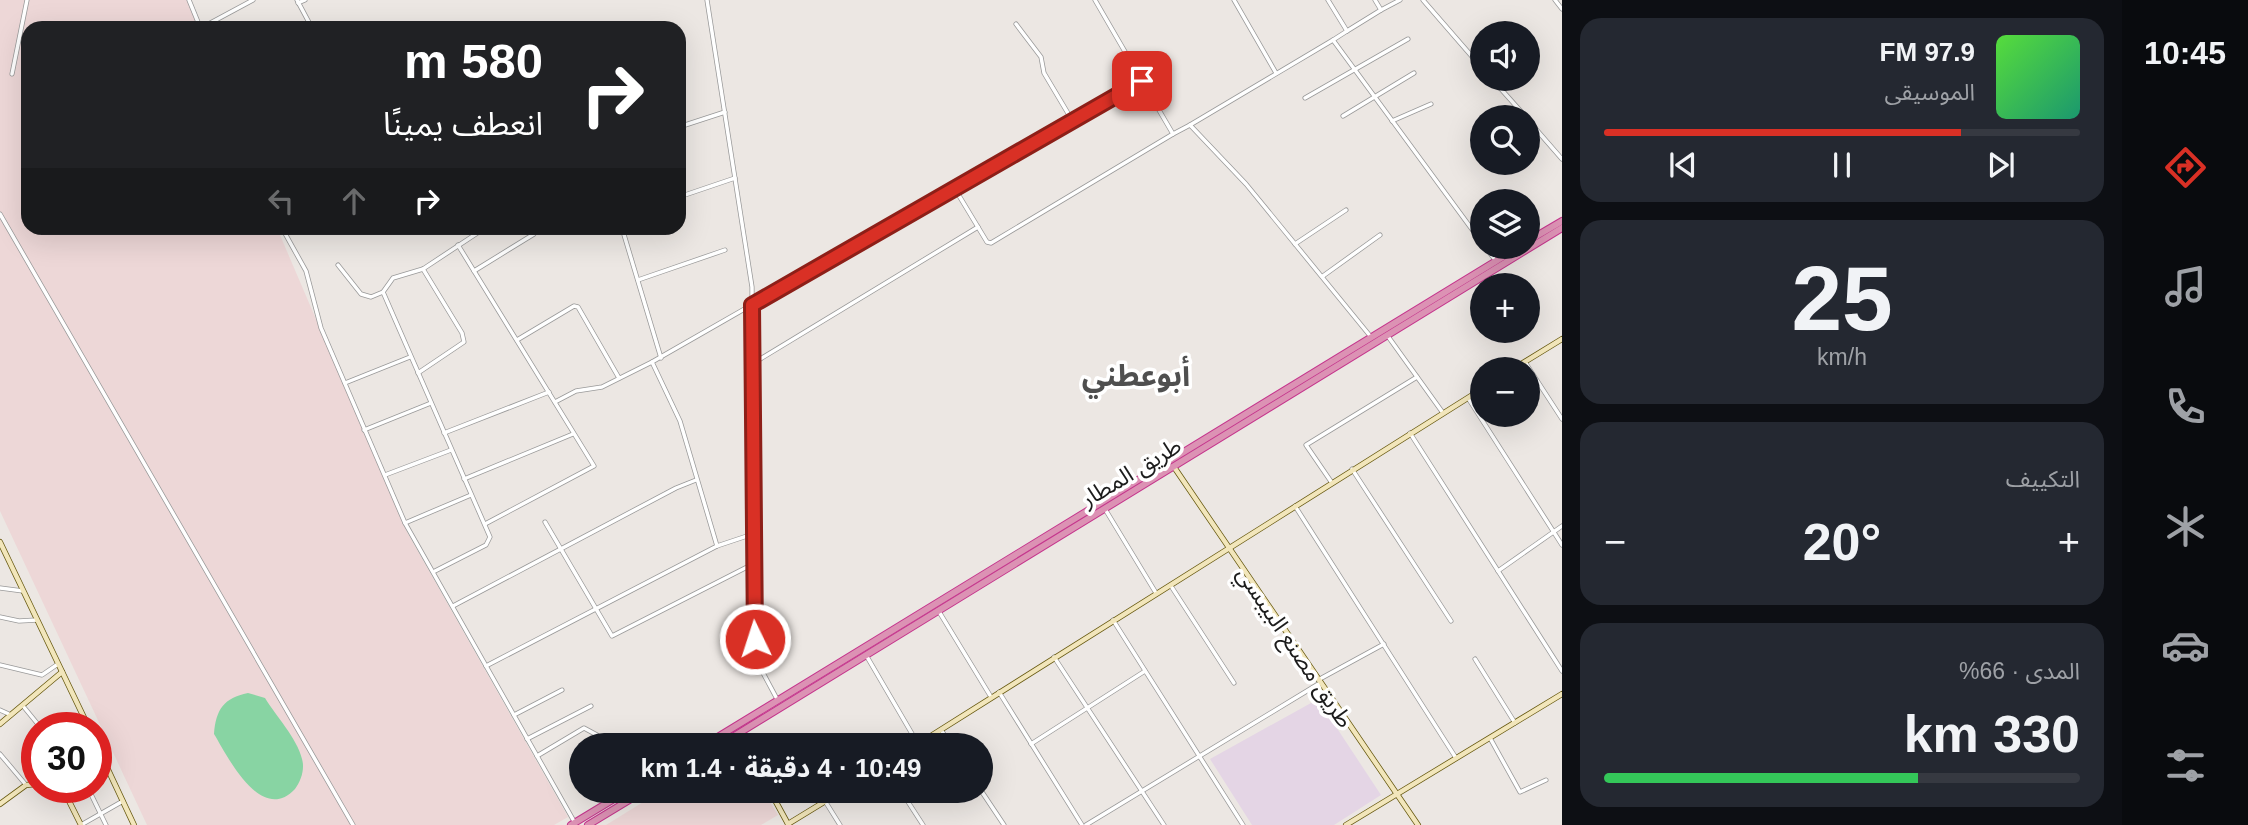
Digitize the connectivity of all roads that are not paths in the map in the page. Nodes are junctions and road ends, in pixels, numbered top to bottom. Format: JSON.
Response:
{"nodes":[{"id":1,"x":27,"y":0,"type":"edge"},
{"id":2,"x":190,"y":0,"type":"edge"},
{"id":3,"x":253,"y":0,"type":"edge"},
{"id":4,"x":306,"y":0,"type":"edge"},
{"id":5,"x":707,"y":0,"type":"edge"},
{"id":6,"x":1095,"y":0,"type":"edge"},
{"id":7,"x":1234,"y":0,"type":"edge"},
{"id":8,"x":1328,"y":0,"type":"edge"},
{"id":9,"x":1375,"y":0,"type":"edge"},
{"id":10,"x":1400,"y":0,"type":"edge"},
{"id":11,"x":1423,"y":0,"type":"edge"},
{"id":12,"x":1555,"y":0,"type":"edge"},
{"id":13,"x":297,"y":1,"type":"edge"},
{"id":14,"x":1562,"y":9,"type":"edge"},
{"id":15,"x":1381,"y":10,"type":"junction"},
{"id":16,"x":23,"y":21,"type":"edge"},
{"id":17,"x":198,"y":21,"type":"edge"},
{"id":18,"x":214,"y":21,"type":"edge"},
{"id":19,"x":309,"y":21,"type":"edge"},
{"id":20,"x":1016,"y":24,"type":"dead end"},
{"id":21,"x":21,"y":30,"type":"edge"},
{"id":22,"x":1347,"y":31,"type":"junction"},
{"id":23,"x":1408,"y":39,"type":"dead end"},
{"id":24,"x":1332,"y":40,"type":"junction"},
{"id":25,"x":1470,"y":54,"type":"edge"},
{"id":26,"x":1354,"y":69,"type":"junction"},
{"id":27,"x":1276,"y":73,"type":"junction"},
{"id":28,"x":1413,"y":73,"type":"dead end"},
{"id":29,"x":12,"y":74,"type":"dead end"},
{"id":30,"x":1142,"y":81,"type":"junction"},
{"id":31,"x":1503,"y":91,"type":"edge"},
{"id":32,"x":1374,"y":97,"type":"junction"},
{"id":33,"x":1305,"y":98,"type":"dead end"},
{"id":34,"x":1431,"y":104,"type":"dead end"},
{"id":35,"x":1515,"y":105,"type":"edge"},
{"id":36,"x":725,"y":111,"type":"junction"},
{"id":37,"x":1343,"y":116,"type":"dead end"},
{"id":38,"x":1072,"y":120,"type":"junction"},
{"id":39,"x":1392,"y":121,"type":"junction"},
{"id":40,"x":686,"y":125,"type":"edge"},
{"id":41,"x":1190,"y":125,"type":"junction"},
{"id":42,"x":1540,"y":133,"type":"edge"},
{"id":43,"x":1173,"y":134,"type":"junction"},
{"id":44,"x":1562,"y":159,"type":"edge"},
{"id":45,"x":735,"y":178,"type":"junction"},
{"id":46,"x":955,"y":188,"type":"junction"},
{"id":47,"x":686,"y":195,"type":"edge"},
{"id":48,"x":1346,"y":210,"type":"dead end"},
{"id":49,"x":0,"y":214,"type":"edge"},
{"id":50,"x":1562,"y":221,"type":"edge"},
{"id":51,"x":1470,"y":226,"type":"edge"},
{"id":52,"x":978,"y":227,"type":"junction"},
{"id":53,"x":1562,"y":229,"type":"edge"},
{"id":54,"x":286,"y":235,"type":"edge"},
{"id":55,"x":474,"y":235,"type":"edge"},
{"id":56,"x":532,"y":235,"type":"edge"},
{"id":57,"x":624,"y":235,"type":"edge"},
{"id":58,"x":1380,"y":235,"type":"dead end"},
{"id":59,"x":1540,"y":235,"type":"edge"},
{"id":60,"x":1540,"y":238,"type":"edge"},
{"id":61,"x":1295,"y":244,"type":"junction"},
{"id":62,"x":458,"y":245,"type":"junction"},
{"id":63,"x":725,"y":250,"type":"dead end"},
{"id":64,"x":1499,"y":259,"type":"edge"},
{"id":65,"x":1504,"y":259,"type":"edge"},
{"id":66,"x":1496,"y":261,"type":"joint"},
{"id":67,"x":338,"y":265,"type":"dead end"},
{"id":68,"x":423,"y":269,"type":"junction"},
{"id":69,"x":474,"y":271,"type":"junction"},
{"id":70,"x":1323,"y":276,"type":"junction"},
{"id":71,"x":638,"y":280,"type":"junction"},
{"id":72,"x":383,"y":292,"type":"junction"},
{"id":73,"x":752,"y":305,"type":"junction"},
{"id":74,"x":1387,"y":335,"type":"junction"},
{"id":75,"x":1371,"y":337,"type":"junction"},
{"id":76,"x":1562,"y":339,"type":"edge"},
{"id":77,"x":517,"y":340,"type":"junction"},
{"id":78,"x":410,"y":357,"type":"junction"},
{"id":79,"x":1533,"y":357,"type":"edge"},
{"id":80,"x":661,"y":358,"type":"junction"},
{"id":81,"x":652,"y":362,"type":"junction"},
{"id":82,"x":752,"y":364,"type":"junction"},
{"id":83,"x":1325,"y":370,"type":"junction"},
{"id":84,"x":418,"y":373,"type":"junction"},
{"id":85,"x":1417,"y":377,"type":"junction"},
{"id":86,"x":619,"y":378,"type":"junction"},
{"id":87,"x":345,"y":383,"type":"junction"},
{"id":88,"x":1540,"y":385,"type":"edge"},
{"id":89,"x":549,"y":392,"type":"junction"},
{"id":90,"x":1468,"y":398,"type":"joint"},
{"id":91,"x":555,"y":402,"type":"junction"},
{"id":92,"x":431,"y":403,"type":"junction"},
{"id":93,"x":1443,"y":413,"type":"junction"},
{"id":94,"x":1562,"y":419,"type":"edge"},
{"id":95,"x":364,"y":430,"type":"junction"},
{"id":96,"x":444,"y":433,"type":"junction"},
{"id":97,"x":1410,"y":433,"type":"junction"},
{"id":98,"x":573,"y":434,"type":"junction"},
{"id":99,"x":452,"y":450,"type":"junction"},
{"id":100,"x":1174,"y":467,"type":"junction"},
{"id":101,"x":1352,"y":470,"type":"junction"},
{"id":102,"x":384,"y":475,"type":"junction"},
{"id":103,"x":464,"y":479,"type":"junction"},
{"id":104,"x":696,"y":480,"type":"junction"},
{"id":105,"x":1332,"y":483,"type":"junction"},
{"id":106,"x":471,"y":495,"type":"junction"},
{"id":107,"x":1295,"y":506,"type":"junction"},
{"id":108,"x":1105,"y":509,"type":"junction"},
{"id":109,"x":545,"y":522,"type":"dead end"},
{"id":110,"x":405,"y":523,"type":"junction"},
{"id":111,"x":485,"y":524,"type":"junction"},
{"id":112,"x":1562,"y":526,"type":"edge"},
{"id":113,"x":1553,"y":531,"type":"junction"},
{"id":114,"x":753,"y":534,"type":"junction"},
{"id":115,"x":0,"y":542,"type":"edge"},
{"id":116,"x":1562,"y":545,"type":"edge"},
{"id":117,"x":717,"y":546,"type":"junction"},
{"id":118,"x":560,"y":548,"type":"junction"},
{"id":119,"x":1228,"y":548,"type":"junction"},
{"id":120,"x":753,"y":564,"type":"junction"},
{"id":121,"x":435,"y":571,"type":"junction"},
{"id":122,"x":1498,"y":571,"type":"junction"},
{"id":123,"x":1170,"y":584,"type":"junction"},
{"id":124,"x":0,"y":588,"type":"edge"},
{"id":125,"x":23,"y":591,"type":"junction"},
{"id":126,"x":1156,"y":593,"type":"junction"},
{"id":127,"x":453,"y":606,"type":"junction"},
{"id":128,"x":594,"y":610,"type":"junction"},
{"id":129,"x":938,"y":610,"type":"junction"},
{"id":130,"x":0,"y":617,"type":"edge"},
{"id":131,"x":37,"y":620,"type":"junction"},
{"id":132,"x":1113,"y":620,"type":"junction"},
{"id":133,"x":1451,"y":621,"type":"dead end"},
{"id":134,"x":1384,"y":644,"type":"junction"},
{"id":135,"x":866,"y":654,"type":"junction"},
{"id":136,"x":1054,"y":657,"type":"junction"},
{"id":137,"x":1475,"y":659,"type":"dead end"},
{"id":138,"x":58,"y":664,"type":"junction"},
{"id":139,"x":0,"y":665,"type":"edge"},
{"id":140,"x":486,"y":666,"type":"junction"},
{"id":141,"x":1146,"y":671,"type":"junction"},
{"id":142,"x":1562,"y":671,"type":"edge"},
{"id":143,"x":62,"y":672,"type":"junction"},
{"id":144,"x":1319,"y":681,"type":"junction"},
{"id":145,"x":1234,"y":683,"type":"dead end"},
{"id":146,"x":562,"y":690,"type":"dead end"},
{"id":147,"x":999,"y":692,"type":"junction"},
{"id":148,"x":1562,"y":694,"type":"edge"},
{"id":149,"x":991,"y":697,"type":"junction"},
{"id":150,"x":777,"y":699,"type":"junction"},
{"id":151,"x":23,"y":706,"type":"junction"},
{"id":152,"x":592,"y":706,"type":"dead end"},
{"id":153,"x":1089,"y":708,"type":"junction"},
{"id":154,"x":0,"y":710,"type":"edge"},
{"id":155,"x":28,"y":712,"type":"edge"},
{"id":156,"x":81,"y":712,"type":"edge"},
{"id":157,"x":11,"y":715,"type":"junction"},
{"id":158,"x":514,"y":715,"type":"junction"},
{"id":159,"x":1515,"y":723,"type":"junction"},
{"id":160,"x":0,"y":724,"type":"edge"},
{"id":161,"x":941,"y":729,"type":"junction"},
{"id":162,"x":576,"y":733,"type":"edge"},
{"id":163,"x":593,"y":733,"type":"edge"},
{"id":164,"x":723,"y":733,"type":"edge"},
{"id":165,"x":740,"y":733,"type":"edge"},
{"id":166,"x":910,"y":733,"type":"edge"},
{"id":167,"x":935,"y":733,"type":"edge"},
{"id":168,"x":944,"y":733,"type":"edge"},
{"id":169,"x":569,"y":737,"type":"edge"},
{"id":170,"x":527,"y":738,"type":"junction"},
{"id":171,"x":1490,"y":738,"type":"junction"},
{"id":172,"x":1031,"y":744,"type":"junction"},
{"id":173,"x":0,"y":754,"type":"edge"},
{"id":174,"x":537,"y":756,"type":"junction"},
{"id":175,"x":1200,"y":756,"type":"junction"},
{"id":176,"x":1456,"y":758,"type":"junction"},
{"id":177,"x":112,"y":778,"type":"edge"},
{"id":178,"x":21,"y":779,"type":"edge"},
{"id":179,"x":1546,"y":780,"type":"dead end"},
{"id":180,"x":21,"y":789,"type":"edge"},
{"id":181,"x":1142,"y":792,"type":"junction"},
{"id":182,"x":1396,"y":794,"type":"junction"},
{"id":183,"x":123,"y":801,"type":"junction"},
{"id":184,"x":70,"y":803,"type":"edge"},
{"id":185,"x":96,"y":803,"type":"edge"},
{"id":186,"x":607,"y":803,"type":"edge"},
{"id":187,"x":625,"y":803,"type":"edge"},
{"id":188,"x":775,"y":803,"type":"edge"},
{"id":189,"x":822,"y":803,"type":"edge"},
{"id":190,"x":826,"y":803,"type":"edge"},
{"id":191,"x":909,"y":803,"type":"edge"},
{"id":192,"x":989,"y":803,"type":"edge"},
{"id":193,"x":0,"y":804,"type":"edge"},
{"id":194,"x":101,"y":813,"type":"junction"},
{"id":195,"x":573,"y":824,"type":"edge"},
{"id":196,"x":81,"y":825,"type":"edge"},
{"id":197,"x":106,"y":825,"type":"edge"},
{"id":198,"x":134,"y":825,"type":"edge"},
{"id":199,"x":353,"y":825,"type":"edge"},
{"id":200,"x":589,"y":825,"type":"edge"},
{"id":201,"x":787,"y":825,"type":"edge"},
{"id":202,"x":841,"y":825,"type":"edge"},
{"id":203,"x":923,"y":825,"type":"edge"},
{"id":204,"x":1004,"y":825,"type":"edge"},
{"id":205,"x":1084,"y":825,"type":"edge"},
{"id":206,"x":1164,"y":825,"type":"edge"},
{"id":207,"x":1244,"y":825,"type":"edge"},
{"id":208,"x":1346,"y":825,"type":"edge"},
{"id":209,"x":1418,"y":825,"type":"edge"}],
"edges":[{"from":1,"to":16,"type":"street"},
{"from":2,"to":17,"type":"street"},
{"from":3,"to":18,"type":"street"},
{"from":4,"to":13,"type":"street"},
{"from":5,"to":36,"type":"street"},
{"from":6,"to":30,"type":"street"},
{"from":7,"to":27,"type":"street"},
{"from":8,"to":22,"type":"street"},
{"from":9,"to":15,"type":"street"},
{"from":10,"to":15,"type":"street"},
{"from":11,"to":25,"type":"street"},
{"from":12,"to":14,"type":"street"},
{"from":13,"to":19,"type":"street"},
{"from":15,"to":22,"type":"street"},
{"from":20,"to":38,"type":"street"},
{"from":21,"to":29,"type":"street"},
{"from":22,"to":24,"type":"street"},
{"from":23,"to":26,"type":"street"},
{"from":24,"to":26,"type":"street"},
{"from":24,"to":27,"type":"street"},
{"from":26,"to":32,"type":"street"},
{"from":26,"to":33,"type":"street"},
{"from":27,"to":41,"type":"street"},
{"from":28,"to":32,"type":"street"},
{"from":30,"to":38,"type":"street"},
{"from":30,"to":43,"type":"street"},
{"from":31,"to":35,"type":"street"},
{"from":32,"to":37,"type":"street"},
{"from":32,"to":39,"type":"street"},
{"from":34,"to":39,"type":"street"},
{"from":36,"to":40,"type":"street"},
{"from":36,"to":45,"type":"street"},
{"from":38,"to":46,"type":"street"},
{"from":39,"to":51,"type":"street"},
{"from":41,"to":43,"type":"street"},
{"from":41,"to":61,"type":"street"},
{"from":42,"to":44,"type":"street"},
{"from":43,"to":52,"type":"street"},
{"from":45,"to":47,"type":"street"},
{"from":45,"to":73,"type":"street"},
{"from":46,"to":52,"type":"street"},
{"from":46,"to":73,"type":"street"},
{"from":48,"to":61,"type":"street"},
{"from":49,"to":199,"type":"street"},
{"from":50,"to":59,"type":"highway","name":"طريق المطار"},
{"from":52,"to":82,"type":"street"},
{"from":53,"to":60,"type":"highway","name":"طريق المطار"},
{"from":54,"to":87,"type":"street"},
{"from":55,"to":62,"type":"street"},
{"from":56,"to":69,"type":"street"},
{"from":57,"to":71,"type":"street"},
{"from":58,"to":70,"type":"street"},
{"from":61,"to":70,"type":"street"},
{"from":62,"to":68,"type":"street"},
{"from":62,"to":69,"type":"street"},
{"from":63,"to":71,"type":"street"},
{"from":64,"to":66,"type":"highway","name":"طريق المطار"},
{"from":65,"to":74,"type":"highway","name":"طريق المطار"},
{"from":66,"to":75,"type":"highway","name":"طريق المطار"},
{"from":67,"to":72,"type":"street"},
{"from":68,"to":72,"type":"street"},
{"from":68,"to":84,"type":"street"},
{"from":69,"to":77,"type":"street"},
{"from":70,"to":75,"type":"street"},
{"from":71,"to":80,"type":"street"},
{"from":72,"to":78,"type":"street"},
{"from":73,"to":80,"type":"street"},
{"from":73,"to":82,"type":"street"},
{"from":74,"to":83,"type":"highway","name":"طريق المطار"},
{"from":74,"to":85,"type":"street"},
{"from":75,"to":83,"type":"highway","name":"طريق المطار"},
{"from":76,"to":79,"type":"street"},
{"from":77,"to":86,"type":"street"},
{"from":77,"to":89,"type":"street"},
{"from":78,"to":84,"type":"street"},
{"from":78,"to":87,"type":"street"},
{"from":80,"to":81,"type":"street"},
{"from":81,"to":86,"type":"street"},
{"from":81,"to":104,"type":"street"},
{"from":82,"to":114,"type":"street"},
{"from":83,"to":100,"type":"highway","name":"طريق المطار"},
{"from":83,"to":150,"type":"highway","name":"طريق المطار"},
{"from":84,"to":92,"type":"street"},
{"from":85,"to":93,"type":"street"},
{"from":85,"to":105,"type":"street"},
{"from":86,"to":91,"type":"street"},
{"from":87,"to":95,"type":"street"},
{"from":88,"to":94,"type":"street"},
{"from":89,"to":91,"type":"street"},
{"from":89,"to":96,"type":"street"},
{"from":90,"to":93,"type":"street"},
{"from":90,"to":113,"type":"street"},
{"from":91,"to":98,"type":"street"},
{"from":92,"to":95,"type":"street"},
{"from":92,"to":96,"type":"street"},
{"from":93,"to":97,"type":"street"},
{"from":95,"to":102,"type":"street"},
{"from":96,"to":99,"type":"street"},
{"from":97,"to":101,"type":"street"},
{"from":97,"to":122,"type":"street"},
{"from":98,"to":103,"type":"street"},
{"from":98,"to":111,"type":"street"},
{"from":99,"to":102,"type":"street"},
{"from":99,"to":103,"type":"street"},
{"from":100,"to":108,"type":"highway","name":"طريق المطار"},
{"from":100,"to":119,"type":"street","name":"طريق مصنع البيبسي"},
{"from":101,"to":105,"type":"street"},
{"from":101,"to":133,"type":"street"},
{"from":102,"to":110,"type":"street"},
{"from":103,"to":106,"type":"street"},
{"from":104,"to":117,"type":"street"},
{"from":104,"to":118,"type":"street"},
{"from":105,"to":107,"type":"street"},
{"from":106,"to":110,"type":"street"},
{"from":106,"to":111,"type":"street"},
{"from":107,"to":119,"type":"street"},
{"from":107,"to":134,"type":"street"},
{"from":108,"to":126,"type":"street"},
{"from":108,"to":129,"type":"highway","name":"طريق المطار"},
{"from":109,"to":118,"type":"street"},
{"from":110,"to":121,"type":"street"},
{"from":111,"to":121,"type":"street"},
{"from":112,"to":113,"type":"street"},
{"from":113,"to":116,"type":"street"},
{"from":113,"to":122,"type":"street"},
{"from":114,"to":117,"type":"street"},
{"from":114,"to":120,"type":"street"},
{"from":115,"to":125,"type":"street"},
{"from":117,"to":128,"type":"street"},
{"from":118,"to":127,"type":"street"},
{"from":118,"to":128,"type":"street"},
{"from":119,"to":123,"type":"street"},
{"from":119,"to":144,"type":"street","name":"طريق مصنع البيبسي"},
{"from":120,"to":128,"type":"street"},
{"from":120,"to":150,"type":"street"},
{"from":121,"to":127,"type":"street"},
{"from":122,"to":142,"type":"street"},
{"from":123,"to":126,"type":"street"},
{"from":123,"to":145,"type":"street"},
{"from":124,"to":125,"type":"street"},
{"from":125,"to":131,"type":"street"},
{"from":126,"to":132,"type":"street"},
{"from":127,"to":140,"type":"street"},
{"from":128,"to":140,"type":"street"},
{"from":129,"to":135,"type":"highway","name":"طريق المطار"},
{"from":129,"to":149,"type":"street"},
{"from":130,"to":131,"type":"street"},
{"from":131,"to":138,"type":"street"},
{"from":132,"to":136,"type":"street"},
{"from":132,"to":141,"type":"street"},
{"from":134,"to":144,"type":"street"},
{"from":134,"to":176,"type":"street"},
{"from":135,"to":165,"type":"highway","name":"طريق المطار"},
{"from":135,"to":166,"type":"street"},
{"from":136,"to":147,"type":"street"},
{"from":136,"to":153,"type":"street"},
{"from":137,"to":159,"type":"street"},
{"from":138,"to":139,"type":"street"},
{"from":138,"to":143,"type":"street"},
{"from":140,"to":158,"type":"street"},
{"from":141,"to":153,"type":"street"},
{"from":141,"to":175,"type":"street"},
{"from":143,"to":151,"type":"street"},
{"from":143,"to":156,"type":"street"},
{"from":144,"to":175,"type":"street"},
{"from":144,"to":182,"type":"street","name":"طريق مصنع البيبسي"},
{"from":146,"to":158,"type":"street"},
{"from":147,"to":149,"type":"street"},
{"from":147,"to":172,"type":"street"},
{"from":148,"to":159,"type":"street"},
{"from":149,"to":161,"type":"street"},
{"from":150,"to":164,"type":"highway","name":"طريق المطار"},
{"from":151,"to":155,"type":"street"},
{"from":151,"to":157,"type":"street"},
{"from":152,"to":170,"type":"street"},
{"from":153,"to":172,"type":"street"},
{"from":153,"to":181,"type":"street"},
{"from":154,"to":157,"type":"street"},
{"from":157,"to":160,"type":"street"},
{"from":158,"to":170,"type":"street"},
{"from":159,"to":171,"type":"street"},
{"from":161,"to":167,"type":"street"},
{"from":161,"to":168,"type":"street"},
{"from":162,"to":163,"type":"street"},
{"from":169,"to":174,"type":"street"},
{"from":170,"to":174,"type":"street"},
{"from":171,"to":176,"type":"street"},
{"from":171,"to":179,"type":"street"},
{"from":172,"to":205,"type":"street"},
{"from":173,"to":178,"type":"street"},
{"from":174,"to":195,"type":"street"},
{"from":175,"to":181,"type":"street"},
{"from":175,"to":207,"type":"street"},
{"from":176,"to":182,"type":"street"},
{"from":177,"to":183,"type":"street"},
{"from":180,"to":193,"type":"street"},
{"from":181,"to":205,"type":"street"},
{"from":181,"to":206,"type":"street"},
{"from":182,"to":208,"type":"street"},
{"from":182,"to":209,"type":"street","name":"طريق مصنع البيبسي"},
{"from":183,"to":194,"type":"street"},
{"from":183,"to":198,"type":"street"},
{"from":184,"to":196,"type":"street"},
{"from":185,"to":194,"type":"street"},
{"from":186,"to":195,"type":"highway"},
{"from":187,"to":200,"type":"highway"},
{"from":188,"to":201,"type":"street"},
{"from":189,"to":201,"type":"street"},
{"from":190,"to":202,"type":"street"},
{"from":191,"to":203,"type":"street"},
{"from":192,"to":204,"type":"street"},
{"from":194,"to":196,"type":"street"},
{"from":194,"to":197,"type":"street"}]}
